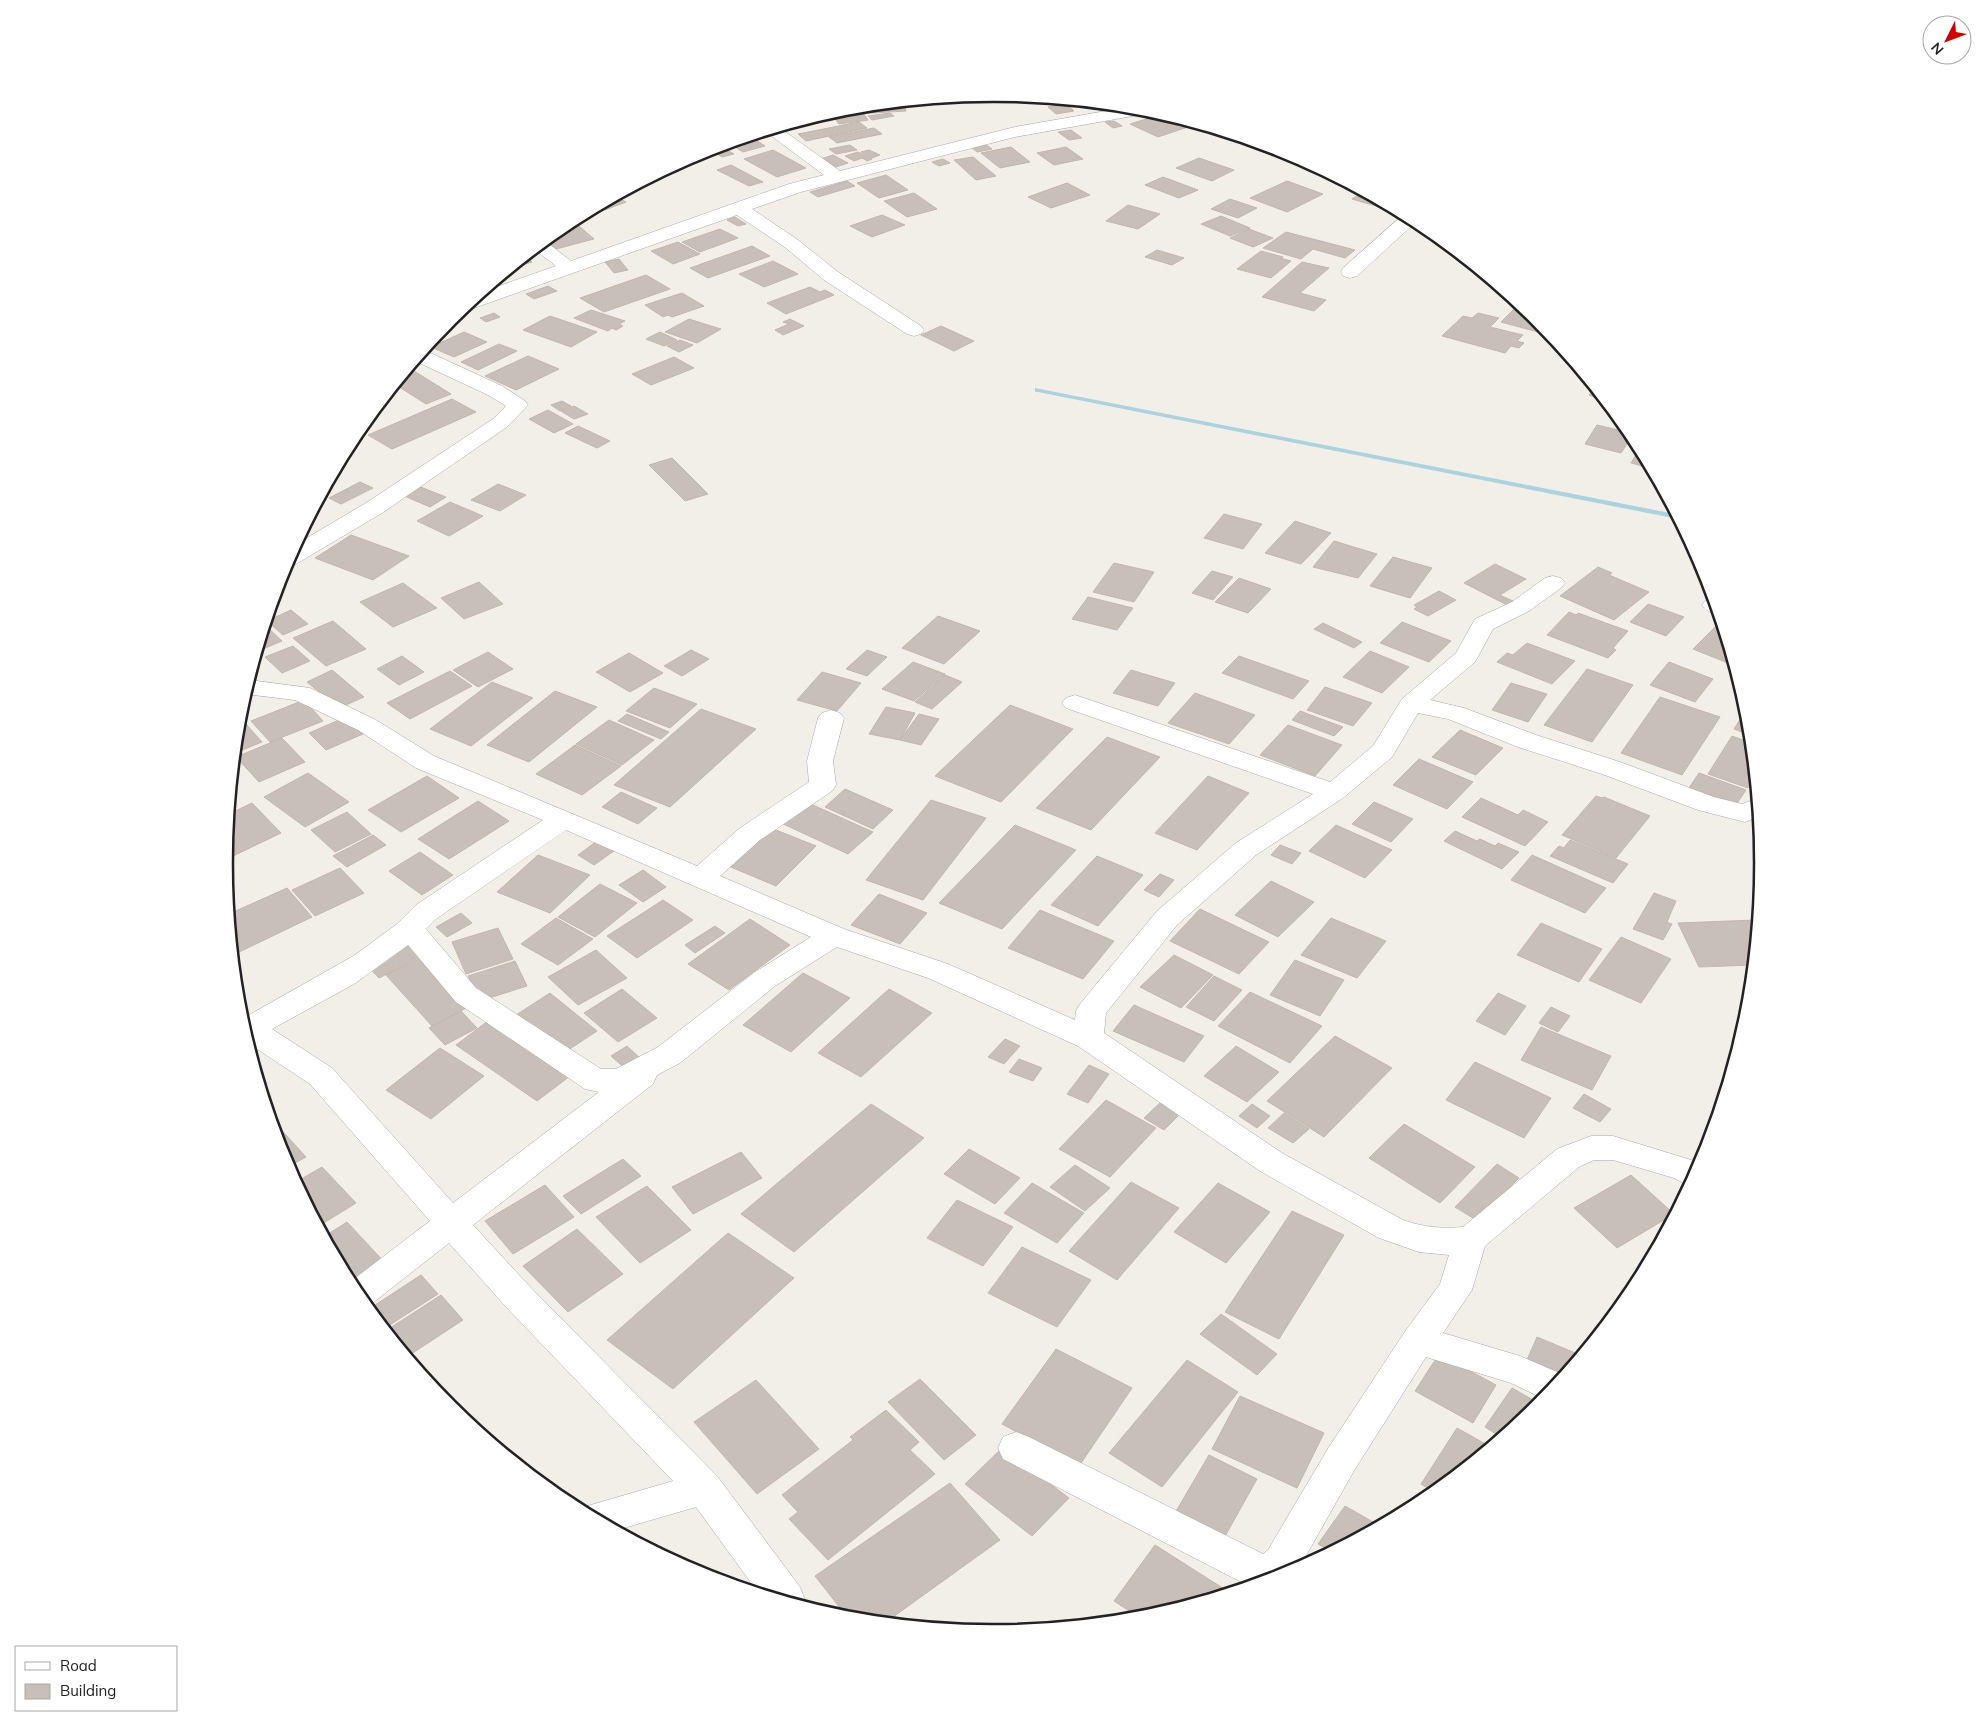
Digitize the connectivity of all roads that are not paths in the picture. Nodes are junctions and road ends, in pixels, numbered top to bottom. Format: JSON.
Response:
{"nodes":[{"id":1,"x":1121,"y":114,"type":"edge"},
{"id":2,"x":778,"y":134,"type":"edge"},
{"id":3,"x":837,"y":177,"type":"junction"},
{"id":4,"x":737,"y":208,"type":"junction"},
{"id":5,"x":1404,"y":223,"type":"edge"},
{"id":6,"x":546,"y":249,"type":"edge"},
{"id":7,"x":569,"y":268,"type":"junction"},
{"id":8,"x":1350,"y":272,"type":"dead end"},
{"id":9,"x":485,"y":298,"type":"edge"},
{"id":10,"x":914,"y":330,"type":"dead end"},
{"id":11,"x":425,"y":359,"type":"edge"},
{"id":12,"x":300,"y":552,"type":"edge"},
{"id":13,"x":1554,"y":583,"type":"dead end"},
{"id":14,"x":254,"y":688,"type":"edge"},
{"id":15,"x":1075,"y":703,"type":"dead end"},
{"id":16,"x":1411,"y":704,"type":"junction"},
{"id":17,"x":831,"y":718,"type":"dead end"},
{"id":18,"x":1334,"y":792,"type":"junction"},
{"id":19,"x":1752,"y":810,"type":"edge"},
{"id":20,"x":564,"y":819,"type":"junction"},
{"id":21,"x":700,"y":878,"type":"junction"},
{"id":22,"x":410,"y":929,"type":"junction"},
{"id":23,"x":834,"y":936,"type":"junction"},
{"id":24,"x":251,"y":1024,"type":"edge"},
{"id":25,"x":252,"y":1030,"type":"edge"},
{"id":26,"x":1089,"y":1038,"type":"junction"},
{"id":27,"x":669,"y":1054,"type":"junction"},
{"id":28,"x":1688,"y":1172,"type":"edge"},
{"id":29,"x":452,"y":1224,"type":"junction"},
{"id":30,"x":1471,"y":1239,"type":"junction"},
{"id":31,"x":365,"y":1291,"type":"edge"},
{"id":32,"x":1418,"y":1340,"type":"junction"},
{"id":33,"x":1547,"y":1384,"type":"edge"},
{"id":34,"x":1016,"y":1448,"type":"dead end"},
{"id":35,"x":704,"y":1488,"type":"junction"},
{"id":36,"x":605,"y":1517,"type":"edge"},
{"id":37,"x":1274,"y":1570,"type":"edge"},
{"id":38,"x":1261,"y":1575,"type":"edge"},
{"id":39,"x":781,"y":1593,"type":"edge"}],
"edges":[{"from":1,"to":3,"type":"street"},
{"from":2,"to":3,"type":"street"},
{"from":3,"to":4,"type":"street"},
{"from":4,"to":7,"type":"street"},
{"from":4,"to":10,"type":"street"},
{"from":5,"to":8,"type":"street"},
{"from":6,"to":7,"type":"street"},
{"from":7,"to":9,"type":"street"},
{"from":11,"to":12,"type":"street"},
{"from":13,"to":16,"type":"street"},
{"from":14,"to":20,"type":"street"},
{"from":15,"to":18,"type":"street"},
{"from":16,"to":18,"type":"street"},
{"from":16,"to":19,"type":"street"},
{"from":17,"to":21,"type":"street"},
{"from":18,"to":26,"type":"street"},
{"from":20,"to":21,"type":"street"},
{"from":20,"to":22,"type":"street"},
{"from":21,"to":23,"type":"street"},
{"from":22,"to":24,"type":"street"},
{"from":22,"to":27,"type":"street"},
{"from":23,"to":26,"type":"street"},
{"from":23,"to":27,"type":"street"},
{"from":25,"to":29,"type":"street"},
{"from":26,"to":30,"type":"street"},
{"from":27,"to":29,"type":"street"},
{"from":28,"to":30,"type":"street"},
{"from":29,"to":31,"type":"street"},
{"from":29,"to":35,"type":"street"},
{"from":30,"to":32,"type":"street"},
{"from":32,"to":33,"type":"street"},
{"from":32,"to":37,"type":"street"},
{"from":34,"to":38,"type":"street"},
{"from":35,"to":36,"type":"street"},
{"from":35,"to":39,"type":"street"}]}
